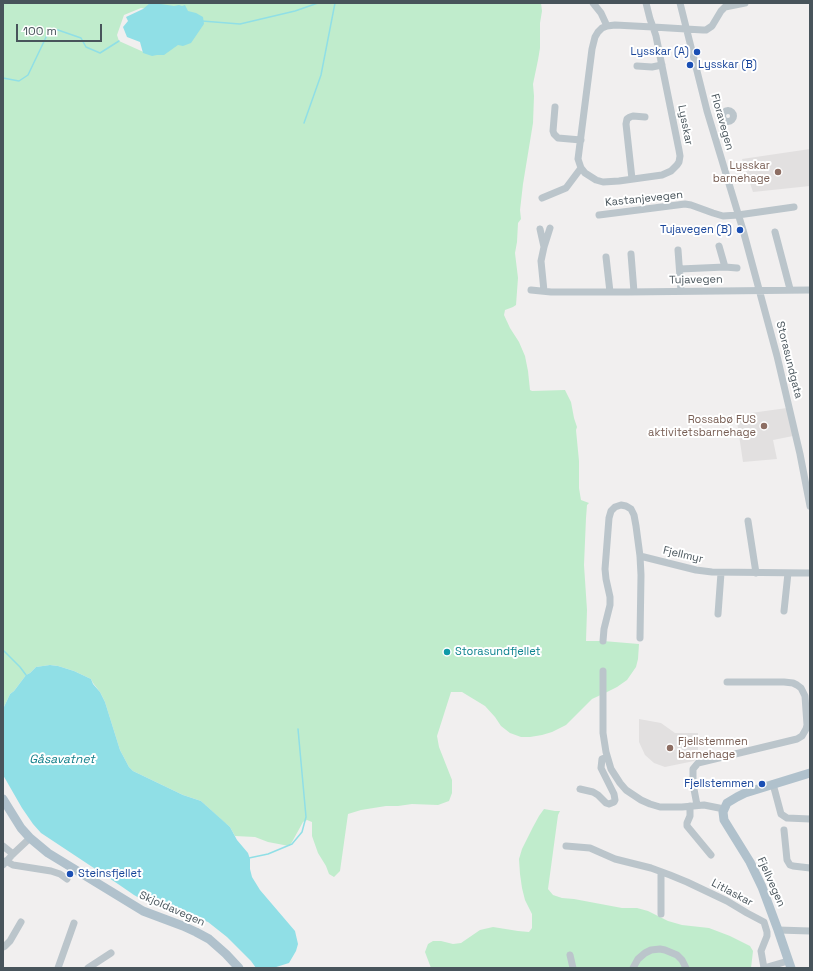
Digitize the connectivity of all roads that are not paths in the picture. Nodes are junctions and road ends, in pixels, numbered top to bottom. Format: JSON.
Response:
{"nodes":[{"id":1,"x":593,"y":3,"type":"edge"},
{"id":2,"x":646,"y":3,"type":"edge"},
{"id":3,"x":680,"y":3,"type":"edge"},
{"id":4,"x":718,"y":3,"type":"edge"},
{"id":5,"x":745,"y":3,"type":"edge"},
{"id":6,"x":721,"y":11,"type":"junction"},
{"id":7,"x":607,"y":26,"type":"junction"},
{"id":8,"x":653,"y":27,"type":"junction"},
{"id":9,"x":686,"y":29,"type":"junction"},
{"id":10,"x":662,"y":65,"type":"junction"},
{"id":11,"x":636,"y":66,"type":"dead end"},
{"id":12,"x":555,"y":107,"type":"dead end"},
{"id":13,"x":645,"y":117,"type":"dead end"},
{"id":14,"x":580,"y":140,"type":"junction"},
{"id":15,"x":581,"y":168,"type":"junction"},
{"id":16,"x":632,"y":179,"type":"junction"},
{"id":17,"x":542,"y":198,"type":"dead end"},
{"id":18,"x":794,"y":207,"type":"dead end"},
{"id":19,"x":599,"y":215,"type":"dead end"},
{"id":20,"x":738,"y":215,"type":"junction"},
{"id":21,"x":550,"y":228,"type":"dead end"},
{"id":22,"x":540,"y":229,"type":"dead end"},
{"id":23,"x":775,"y":232,"type":"dead end"},
{"id":24,"x":719,"y":246,"type":"dead end"},
{"id":25,"x":544,"y":247,"type":"junction"},
{"id":26,"x":678,"y":250,"type":"dead end"},
{"id":27,"x":631,"y":254,"type":"dead end"},
{"id":28,"x":606,"y":257,"type":"dead end"},
{"id":29,"x":725,"y":267,"type":"junction"},
{"id":30,"x":737,"y":268,"type":"dead end"},
{"id":31,"x":680,"y":269,"type":"junction"},
{"id":32,"x":531,"y":290,"type":"dead end"},
{"id":33,"x":759,"y":290,"type":"junction"},
{"id":34,"x":790,"y":290,"type":"junction"},
{"id":35,"x":810,"y":290,"type":"edge"},
{"id":36,"x":544,"y":291,"type":"junction"},
{"id":37,"x":681,"y":291,"type":"junction"},
{"id":38,"x":610,"y":292,"type":"junction"},
{"id":39,"x":634,"y":292,"type":"junction"},
{"id":40,"x":809,"y":496,"type":"edge"},
{"id":41,"x":810,"y":506,"type":"edge"},
{"id":42,"x":748,"y":521,"type":"dead end"},
{"id":43,"x":640,"y":556,"type":"junction"},
{"id":44,"x":721,"y":573,"type":"junction"},
{"id":45,"x":756,"y":573,"type":"junction"},
{"id":46,"x":788,"y":573,"type":"junction"},
{"id":47,"x":810,"y":573,"type":"edge"},
{"id":48,"x":784,"y":611,"type":"dead end"},
{"id":49,"x":718,"y":614,"type":"dead end"},
{"id":50,"x":640,"y":638,"type":"dead end"},
{"id":51,"x":603,"y":641,"type":"dead end"},
{"id":52,"x":603,"y":671,"type":"dead end"},
{"id":53,"x":727,"y":682,"type":"dead end"},
{"id":54,"x":607,"y":757,"type":"junction"},
{"id":55,"x":810,"y":773,"type":"edge"},
{"id":56,"x":773,"y":784,"type":"junction"},
{"id":57,"x":580,"y":789,"type":"dead end"},
{"id":58,"x":3,"y":799,"type":"edge"},
{"id":59,"x":694,"y":806,"type":"junction"},
{"id":60,"x":724,"y":809,"type":"junction"},
{"id":61,"x":810,"y":819,"type":"edge"},
{"id":62,"x":784,"y":830,"type":"dead end"},
{"id":63,"x":30,"y":838,"type":"junction"},
{"id":64,"x":3,"y":846,"type":"edge"},
{"id":65,"x":566,"y":846,"type":"dead end"},
{"id":66,"x":13,"y":854,"type":"junction"},
{"id":67,"x":711,"y":855,"type":"dead end"},
{"id":68,"x":5,"y":863,"type":"edge"},
{"id":69,"x":810,"y":868,"type":"edge"},
{"id":70,"x":661,"y":872,"type":"junction"},
{"id":71,"x":67,"y":879,"type":"dead end"},
{"id":72,"x":661,"y":914,"type":"dead end"},
{"id":73,"x":21,"y":922,"type":"dead end"},
{"id":74,"x":74,"y":923,"type":"dead end"},
{"id":75,"x":778,"y":930,"type":"junction"},
{"id":76,"x":810,"y":931,"type":"edge"},
{"id":77,"x":3,"y":947,"type":"edge"},
{"id":78,"x":111,"y":953,"type":"dead end"},
{"id":79,"x":570,"y":955,"type":"dead end"},
{"id":80,"x":790,"y":965,"type":"edge"},
{"id":81,"x":58,"y":968,"type":"edge"},
{"id":82,"x":88,"y":968,"type":"edge"},
{"id":83,"x":239,"y":968,"type":"edge"},
{"id":84,"x":573,"y":968,"type":"edge"},
{"id":85,"x":633,"y":968,"type":"edge"},
{"id":86,"x":686,"y":968,"type":"edge"},
{"id":87,"x":764,"y":968,"type":"edge"}],
"edges":[{"from":1,"to":7,"type":"street"},
{"from":2,"to":8,"type":"street","name":"Lysskar"},
{"from":3,"to":9,"type":"street","name":"Floravegen"},
{"from":4,"to":6,"type":"street"},
{"from":5,"to":6,"type":"street"},
{"from":6,"to":9,"type":"street"},
{"from":7,"to":8,"type":"street"},
{"from":7,"to":14,"type":"street"},
{"from":8,"to":9,"type":"street"},
{"from":8,"to":10,"type":"street","name":"Lysskar"},
{"from":9,"to":20,"type":"street","name":"Floravegen"},
{"from":10,"to":11,"type":"street"},
{"from":10,"to":16,"type":"street","name":"Lysskar"},
{"from":12,"to":14,"type":"street"},
{"from":13,"to":16,"type":"street"},
{"from":14,"to":15,"type":"street"},
{"from":15,"to":16,"type":"street","name":"Lysskar"},
{"from":15,"to":17,"type":"street"},
{"from":18,"to":20,"type":"street","name":"Kastanjevegen"},
{"from":19,"to":20,"type":"street","name":"Kastanjevegen"},
{"from":20,"to":33,"type":"street","name":"Floravegen"},
{"from":21,"to":25,"type":"street"},
{"from":22,"to":25,"type":"street"},
{"from":23,"to":34,"type":"street"},
{"from":24,"to":29,"type":"street"},
{"from":25,"to":36,"type":"street"},
{"from":26,"to":31,"type":"street"},
{"from":27,"to":39,"type":"street"},
{"from":28,"to":38,"type":"street"},
{"from":29,"to":30,"type":"street"},
{"from":29,"to":31,"type":"street"},
{"from":31,"to":37,"type":"street"},
{"from":32,"to":36,"type":"street","name":"Tujavegen"},
{"from":33,"to":34,"type":"street","name":"Tujavegen"},
{"from":33,"to":37,"type":"street","name":"Tujavegen"},
{"from":33,"to":40,"type":"street","name":"Storasundgata"},
{"from":34,"to":35,"type":"street","name":"Tujavegen"},
{"from":36,"to":38,"type":"street","name":"Tujavegen"},
{"from":37,"to":39,"type":"street","name":"Tujavegen"},
{"from":38,"to":39,"type":"street","name":"Tujavegen"},
{"from":40,"to":41,"type":"street","name":"Storasundgata"},
{"from":42,"to":45,"type":"street"},
{"from":43,"to":44,"type":"street","name":"Fjellmyr"},
{"from":43,"to":50,"type":"street"},
{"from":43,"to":51,"type":"street"},
{"from":44,"to":45,"type":"street","name":"Fjellmyr"},
{"from":44,"to":49,"type":"street"},
{"from":45,"to":46,"type":"street","name":"Fjellmyr"},
{"from":46,"to":47,"type":"street","name":"Fjellmyr"},
{"from":46,"to":48,"type":"street"},
{"from":52,"to":54,"type":"street"},
{"from":53,"to":59,"type":"street"},
{"from":54,"to":57,"type":"street"},
{"from":54,"to":59,"type":"street"},
{"from":55,"to":56,"type":"main road"},
{"from":56,"to":60,"type":"main road"},
{"from":56,"to":61,"type":"street"},
{"from":58,"to":63,"type":"main road","name":"Skjoldavegen"},
{"from":59,"to":60,"type":"street"},
{"from":59,"to":67,"type":"street"},
{"from":60,"to":75,"type":"main road","name":"Fjellvegen"},
{"from":62,"to":69,"type":"street"},
{"from":63,"to":66,"type":"street"},
{"from":63,"to":83,"type":"main road","name":"Skjoldavegen"},
{"from":64,"to":66,"type":"street"},
{"from":65,"to":70,"type":"street","name":"Litlaskar"},
{"from":66,"to":68,"type":"street"},
{"from":68,"to":71,"type":"street"},
{"from":70,"to":72,"type":"street"},
{"from":70,"to":87,"type":"street","name":"Litlaskar"},
{"from":73,"to":77,"type":"street"},
{"from":74,"to":81,"type":"street"},
{"from":75,"to":76,"type":"street"},
{"from":75,"to":80,"type":"main road","name":"Fjellvegen"},
{"from":78,"to":82,"type":"street"},
{"from":79,"to":84,"type":"street"},
{"from":80,"to":87,"type":"street"},
{"from":85,"to":86,"type":"street"}]}
